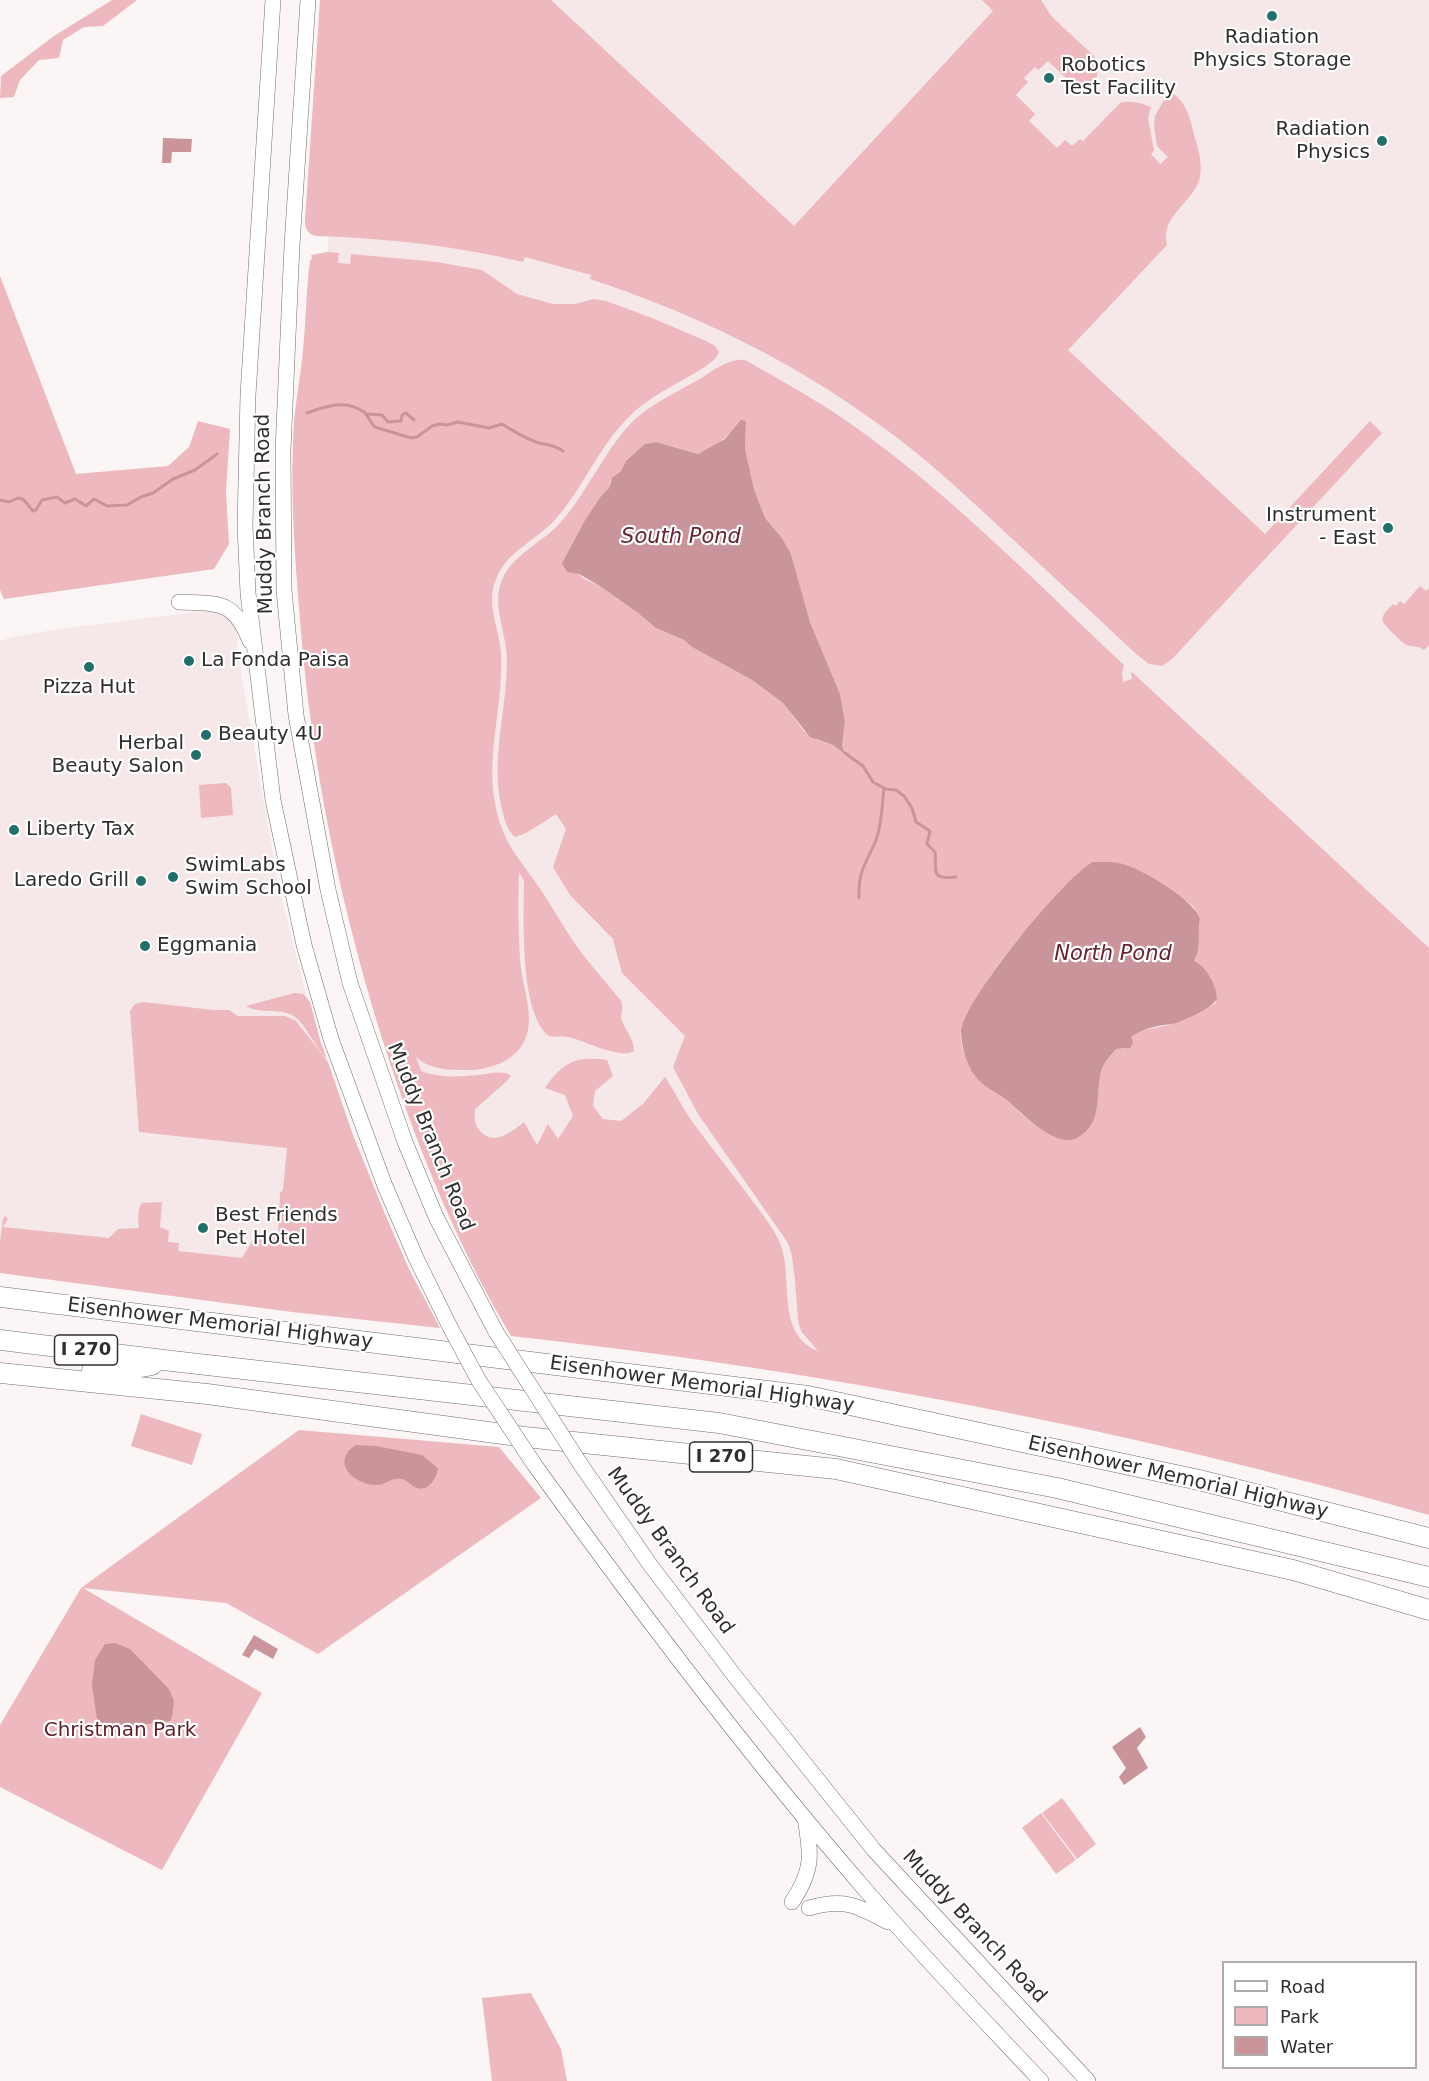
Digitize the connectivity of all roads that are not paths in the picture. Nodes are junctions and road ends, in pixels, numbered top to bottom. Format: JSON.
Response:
{"nodes":[{"id":1,"x":273,"y":0,"type":"edge"},
{"id":2,"x":308,"y":0,"type":"edge"},
{"id":3,"x":179,"y":602,"type":"dead end"},
{"id":4,"x":255,"y":651,"type":"junction"},
{"id":5,"x":0,"y":1297,"type":"edge"},
{"id":6,"x":0,"y":1340,"type":"edge"},
{"id":7,"x":172,"y":1361,"type":"junction"},
{"id":8,"x":0,"y":1371,"type":"edge"},
{"id":9,"x":1429,"y":1538,"type":"edge"},
{"id":10,"x":1429,"y":1577,"type":"edge"},
{"id":11,"x":1429,"y":1610,"type":"edge"},
{"id":12,"x":805,"y":1818,"type":"junction"},
{"id":13,"x":792,"y":1902,"type":"dead end"},
{"id":14,"x":808,"y":1908,"type":"dead end"},
{"id":15,"x":897,"y":1926,"type":"junction"},
{"id":16,"x":1041,"y":2081,"type":"edge"},
{"id":17,"x":1088,"y":2081,"type":"edge"}],
"edges":[{"from":1,"to":4,"type":"main road","name":"Muddy Branch Road"},
{"from":2,"to":17,"type":"main road","name":"Muddy Branch Road","bridge":true},
{"from":3,"to":4,"type":"main road"},
{"from":4,"to":12,"type":"main road","name":"Muddy Branch Road","bridge":true},
{"from":5,"to":9,"type":"highway","name":"Eisenhower Memorial Highway","number":"I 270"},
{"from":6,"to":7,"type":"highway","number":"I 270"},
{"from":7,"to":8,"type":"highway"},
{"from":7,"to":10,"type":"highway","number":"I 270"},
{"from":8,"to":11,"type":"highway","number":"I 270"},
{"from":12,"to":13,"type":"main road"},
{"from":12,"to":15,"type":"main road","name":"Muddy Branch Road"},
{"from":14,"to":15,"type":"main road"},
{"from":15,"to":16,"type":"main road","name":"Muddy Branch Road"}]}
